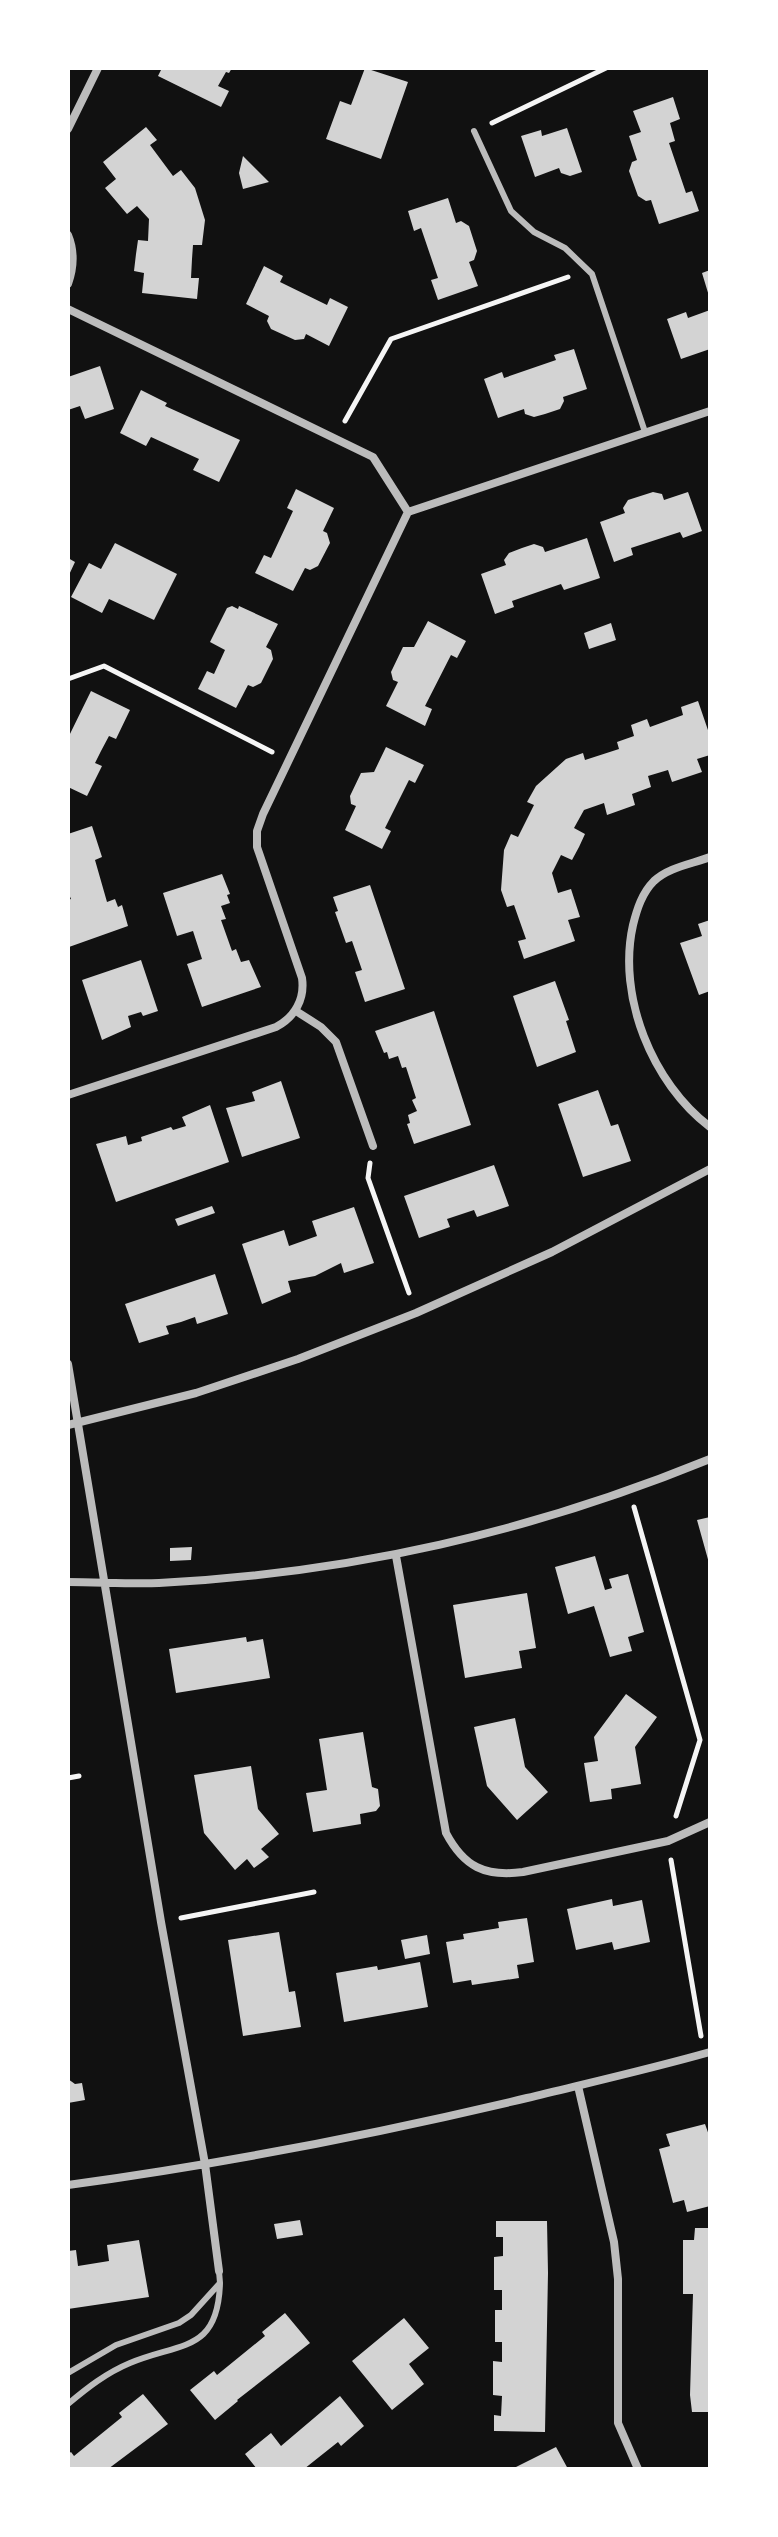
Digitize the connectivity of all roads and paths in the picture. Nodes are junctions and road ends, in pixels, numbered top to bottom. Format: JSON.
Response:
{"nodes":[{"id":1,"x":98,"y":68,"type":"edge"},
{"id":2,"x":606,"y":68,"type":"edge"},
{"id":3,"x":68,"y":129,"type":"edge"},
{"id":4,"x":474,"y":131,"type":"joint"},
{"id":5,"x":68,"y":235,"type":"edge"},
{"id":6,"x":588,"y":271,"type":"junction"},
{"id":7,"x":68,"y":284,"type":"edge"},
{"id":8,"x":68,"y":309,"type":"edge"},
{"id":9,"x":710,"y":411,"type":"edge"},
{"id":10,"x":645,"y":432,"type":"junction"},
{"id":11,"x":336,"y":439,"type":"junction"},
{"id":12,"x":408,"y":512,"type":"junction"},
{"id":13,"x":68,"y":679,"type":"edge"},
{"id":14,"x":289,"y":760,"type":"junction"},
{"id":15,"x":710,"y":857,"type":"edge"},
{"id":16,"x":296,"y":1011,"type":"junction"},
{"id":17,"x":68,"y":1095,"type":"edge"},
{"id":18,"x":710,"y":1127,"type":"edge"},
{"id":19,"x":373,"y":1146,"type":"joint"},
{"id":20,"x":710,"y":1169,"type":"edge"},
{"id":21,"x":416,"y":1313,"type":"junction"},
{"id":22,"x":68,"y":1364,"type":"edge"},
{"id":23,"x":73,"y":1425,"type":"edge"},
{"id":24,"x":710,"y":1459,"type":"edge"},
{"id":25,"x":629,"y":1491,"type":"junction"},
{"id":26,"x":396,"y":1556,"type":"junction"},
{"id":27,"x":68,"y":1582,"type":"edge"},
{"id":28,"x":104,"y":1582,"type":"junction"},
{"id":29,"x":79,"y":1776,"type":"dead end"},
{"id":30,"x":68,"y":1778,"type":"edge"},
{"id":31,"x":710,"y":1822,"type":"edge"},
{"id":32,"x":668,"y":1841,"type":"junction"},
{"id":33,"x":314,"y":1892,"type":"dead end"},
{"id":34,"x":161,"y":1922,"type":"junction"},
{"id":35,"x":707,"y":2053,"type":"edge"},
{"id":36,"x":578,"y":2086,"type":"junction"},
{"id":37,"x":205,"y":2164,"type":"junction"},
{"id":38,"x":68,"y":2185,"type":"edge"},
{"id":39,"x":219,"y":2271,"type":"joint"},
{"id":40,"x":220,"y":2283,"type":"junction"},
{"id":41,"x":68,"y":2373,"type":"edge"},
{"id":42,"x":68,"y":2404,"type":"edge"},
{"id":43,"x":638,"y":2469,"type":"edge"}],
"edges":[{"from":1,"to":3,"type":"street"},
{"from":2,"to":4,"type":"path"},
{"from":4,"to":6,"type":"lane"},
{"from":5,"to":7,"type":"street"},
{"from":6,"to":10,"type":"lane"},
{"from":6,"to":11,"type":"path"},
{"from":8,"to":11,"type":"street"},
{"from":9,"to":10,"type":"street"},
{"from":10,"to":12,"type":"street"},
{"from":11,"to":12,"type":"street"},
{"from":12,"to":14,"type":"street"},
{"from":13,"to":14,"type":"path"},
{"from":14,"to":16,"type":"street"},
{"from":15,"to":18,"type":"street"},
{"from":16,"to":17,"type":"street"},
{"from":16,"to":19,"type":"street"},
{"from":19,"to":21,"type":"path"},
{"from":20,"to":21,"type":"street"},
{"from":21,"to":23,"type":"street"},
{"from":22,"to":23,"type":"street"},
{"from":23,"to":28,"type":"street"},
{"from":24,"to":25,"type":"street"},
{"from":25,"to":26,"type":"street"},
{"from":25,"to":32,"type":"path"},
{"from":26,"to":28,"type":"street"},
{"from":26,"to":32,"type":"street"},
{"from":27,"to":28,"type":"street"},
{"from":28,"to":34,"type":"street"},
{"from":29,"to":30,"type":"path"},
{"from":31,"to":32,"type":"street"},
{"from":32,"to":35,"type":"path"},
{"from":33,"to":34,"type":"path"},
{"from":34,"to":37,"type":"street"},
{"from":35,"to":36,"type":"street"},
{"from":36,"to":37,"type":"street"},
{"from":36,"to":43,"type":"street"},
{"from":37,"to":38,"type":"street"},
{"from":37,"to":39,"type":"street"},
{"from":39,"to":40,"type":"lane"},
{"from":40,"to":41,"type":"lane"},
{"from":40,"to":42,"type":"lane"}]}
